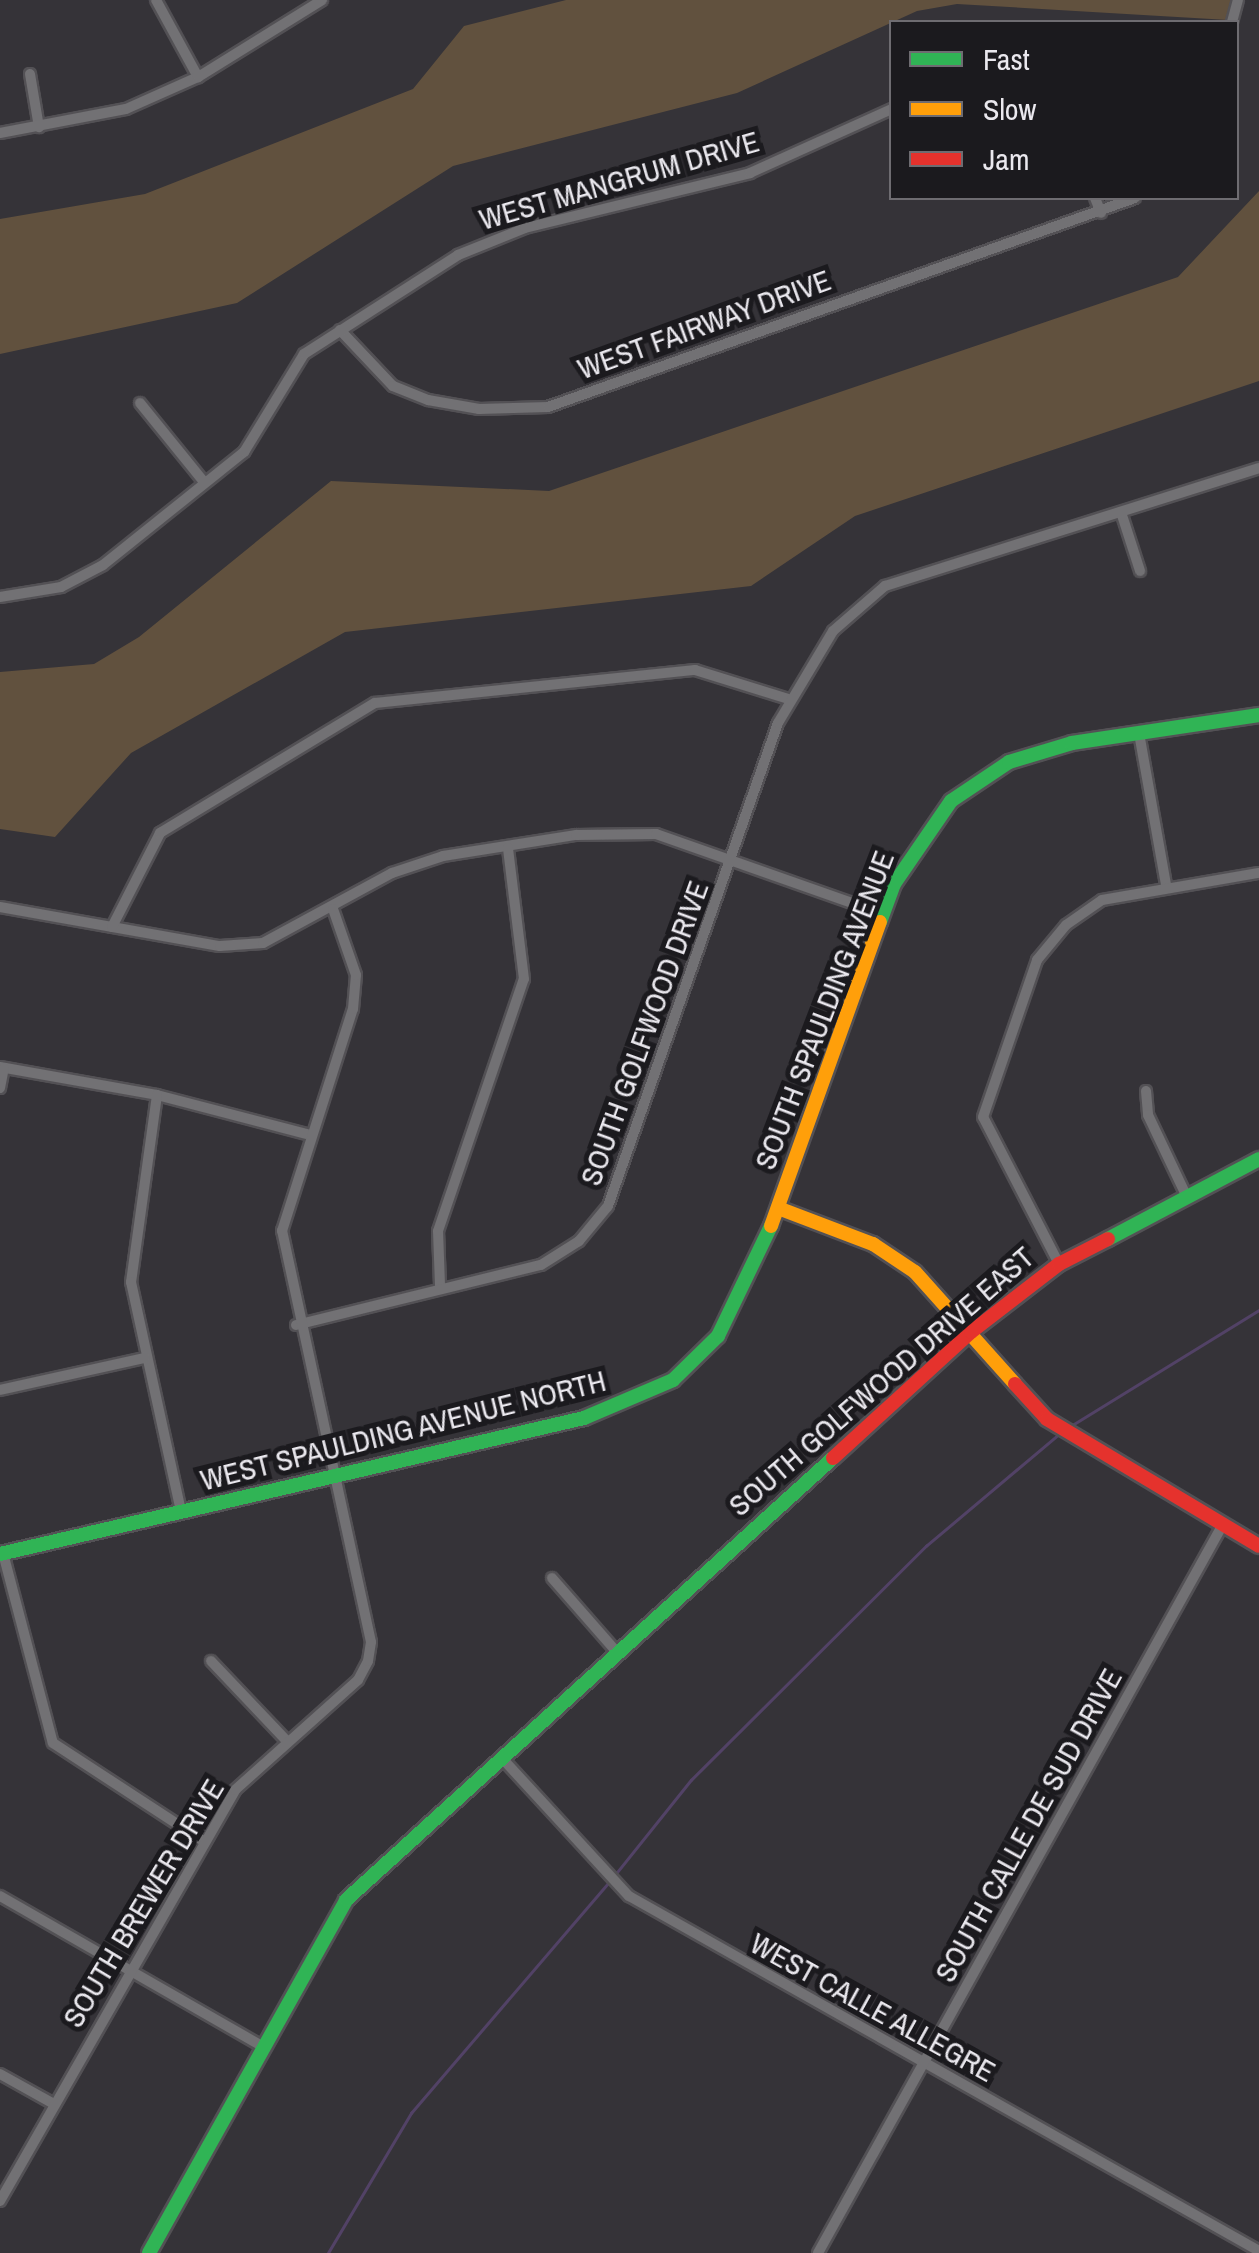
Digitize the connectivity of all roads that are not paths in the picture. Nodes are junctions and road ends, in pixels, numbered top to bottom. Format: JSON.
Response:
{"nodes":[{"id":1,"x":156,"y":0,"type":"edge"},
{"id":2,"x":322,"y":0,"type":"edge"},
{"id":3,"x":30,"y":74,"type":"dead end"},
{"id":4,"x":198,"y":78,"type":"junction"},
{"id":5,"x":889,"y":110,"type":"edge"},
{"id":6,"x":38,"y":127,"type":"junction"},
{"id":7,"x":0,"y":133,"type":"edge"},
{"id":8,"x":1096,"y":200,"type":"edge"},
{"id":9,"x":1131,"y":200,"type":"edge"},
{"id":10,"x":1101,"y":214,"type":"junction"},
{"id":11,"x":340,"y":330,"type":"junction"},
{"id":12,"x":140,"y":404,"type":"dead end"},
{"id":13,"x":1259,"y":468,"type":"edge"},
{"id":14,"x":204,"y":482,"type":"junction"},
{"id":15,"x":1122,"y":512,"type":"junction"},
{"id":16,"x":1140,"y":571,"type":"dead end"},
{"id":17,"x":0,"y":597,"type":"edge"},
{"id":18,"x":788,"y":699,"type":"junction"},
{"id":19,"x":1259,"y":714,"type":"edge"},
{"id":20,"x":1139,"y":733,"type":"junction"},
{"id":21,"x":508,"y":848,"type":"junction"},
{"id":22,"x":735,"y":857,"type":"junction"},
{"id":23,"x":1259,"y":873,"type":"edge"},
{"id":24,"x":1166,"y":885,"type":"junction"},
{"id":25,"x":0,"y":907,"type":"edge"},
{"id":26,"x":334,"y":908,"type":"junction"},
{"id":27,"x":883,"y":914,"type":"junction"},
{"id":28,"x":112,"y":927,"type":"junction"},
{"id":29,"x":2,"y":1067,"type":"edge"},
{"id":30,"x":0,"y":1088,"type":"edge"},
{"id":31,"x":1146,"y":1091,"type":"dead end"},
{"id":32,"x":157,"y":1094,"type":"junction"},
{"id":33,"x":307,"y":1134,"type":"junction"},
{"id":34,"x":1259,"y":1159,"type":"edge"},
{"id":35,"x":1186,"y":1196,"type":"junction"},
{"id":36,"x":778,"y":1208,"type":"junction"},
{"id":37,"x":1059,"y":1264,"type":"junction"},
{"id":38,"x":440,"y":1286,"type":"junction"},
{"id":39,"x":296,"y":1326,"type":"junction"},
{"id":40,"x":971,"y":1332,"type":"junction"},
{"id":41,"x":144,"y":1358,"type":"junction"},
{"id":42,"x":688,"y":1368,"type":"joint"},
{"id":43,"x":0,"y":1390,"type":"edge"},
{"id":44,"x":332,"y":1477,"type":"junction"},
{"id":45,"x":181,"y":1512,"type":"junction"},
{"id":46,"x":1222,"y":1526,"type":"junction"},
{"id":47,"x":1259,"y":1546,"type":"edge"},
{"id":48,"x":1,"y":1554,"type":"edge"},
{"id":49,"x":552,"y":1578,"type":"dead end"},
{"id":50,"x":616,"y":1650,"type":"junction"},
{"id":51,"x":211,"y":1661,"type":"dead end"},
{"id":52,"x":286,"y":1740,"type":"junction"},
{"id":53,"x":501,"y":1757,"type":"junction"},
{"id":54,"x":202,"y":1840,"type":"junction"},
{"id":55,"x":0,"y":1896,"type":"edge"},
{"id":56,"x":129,"y":1972,"type":"junction"},
{"id":57,"x":264,"y":2046,"type":"junction"},
{"id":58,"x":926,"y":2064,"type":"junction"},
{"id":59,"x":0,"y":2074,"type":"edge"},
{"id":60,"x":54,"y":2104,"type":"junction"},
{"id":61,"x":0,"y":2201,"type":"edge"},
{"id":62,"x":1259,"y":2251,"type":"edge"},
{"id":63,"x":149,"y":2253,"type":"edge"},
{"id":64,"x":818,"y":2253,"type":"edge"}],
"edges":[{"from":1,"to":4,"type":"street"},
{"from":2,"to":4,"type":"street"},
{"from":3,"to":6,"type":"street"},
{"from":4,"to":6,"type":"street"},
{"from":5,"to":11,"type":"street","name":"WEST MANGRUM DRIVE"},
{"from":6,"to":7,"type":"street"},
{"from":8,"to":10,"type":"street"},
{"from":9,"to":10,"type":"street","name":"WEST FAIRWAY DRIVE"},
{"from":10,"to":11,"type":"street","name":"WEST FAIRWAY DRIVE"},
{"from":11,"to":14,"type":"street","name":"WEST MANGRUM DRIVE"},
{"from":12,"to":14,"type":"street"},
{"from":13,"to":15,"type":"street","name":"SOUTH GOLFWOOD DRIVE"},
{"from":14,"to":17,"type":"street","name":"WEST MANGRUM DRIVE"},
{"from":15,"to":16,"type":"street"},
{"from":15,"to":18,"type":"street","name":"SOUTH GOLFWOOD DRIVE"},
{"from":18,"to":22,"type":"street","name":"SOUTH GOLFWOOD DRIVE"},
{"from":18,"to":28,"type":"street"},
{"from":19,"to":20,"type":"street","name":"SOUTH SPAULDING AVENUE"},
{"from":20,"to":24,"type":"street"},
{"from":20,"to":27,"type":"street","name":"SOUTH SPAULDING AVENUE"},
{"from":21,"to":22,"type":"street"},
{"from":21,"to":26,"type":"street"},
{"from":21,"to":38,"type":"street"},
{"from":22,"to":27,"type":"street"},
{"from":22,"to":38,"type":"street","name":"SOUTH GOLFWOOD DRIVE"},
{"from":23,"to":24,"type":"street"},
{"from":24,"to":37,"type":"street"},
{"from":25,"to":28,"type":"street"},
{"from":26,"to":28,"type":"street"},
{"from":26,"to":33,"type":"street","name":"SOUTH BREWER DRIVE"},
{"from":27,"to":36,"type":"street","name":"SOUTH SPAULDING AVENUE"},
{"from":29,"to":30,"type":"street"},
{"from":29,"to":32,"type":"street"},
{"from":31,"to":35,"type":"street"},
{"from":32,"to":33,"type":"street"},
{"from":32,"to":41,"type":"street"},
{"from":33,"to":39,"type":"street","name":"SOUTH BREWER DRIVE"},
{"from":34,"to":35,"type":"street","name":"SOUTH GOLFWOOD DRIVE EAST"},
{"from":35,"to":37,"type":"street","name":"SOUTH GOLFWOOD DRIVE EAST"},
{"from":36,"to":40,"type":"street"},
{"from":36,"to":42,"type":"street","name":"SOUTH SPAULDING AVENUE"},
{"from":37,"to":40,"type":"street","name":"SOUTH GOLFWOOD DRIVE EAST"},
{"from":38,"to":39,"type":"street","name":"SOUTH GOLFWOOD DRIVE"},
{"from":39,"to":44,"type":"street","name":"SOUTH BREWER DRIVE"},
{"from":40,"to":46,"type":"street"},
{"from":40,"to":50,"type":"street","name":"SOUTH GOLFWOOD DRIVE EAST"},
{"from":41,"to":43,"type":"street"},
{"from":41,"to":45,"type":"street"},
{"from":42,"to":44,"type":"street","name":"WEST SPAULDING AVENUE NORTH"},
{"from":44,"to":45,"type":"street","name":"WEST SPAULDING AVENUE NORTH"},
{"from":44,"to":52,"type":"street","name":"SOUTH BREWER DRIVE"},
{"from":45,"to":48,"type":"street","name":"WEST SPAULDING AVENUE NORTH"},
{"from":46,"to":47,"type":"street"},
{"from":46,"to":58,"type":"street","name":"SOUTH CALLE DE SUD DRIVE"},
{"from":48,"to":54,"type":"street"},
{"from":49,"to":50,"type":"street"},
{"from":50,"to":53,"type":"street","name":"SOUTH GOLFWOOD DRIVE EAST"},
{"from":51,"to":52,"type":"street"},
{"from":52,"to":54,"type":"street","name":"SOUTH BREWER DRIVE"},
{"from":53,"to":57,"type":"street","name":"SOUTH GOLFWOOD DRIVE EAST"},
{"from":53,"to":58,"type":"street","name":"WEST CALLE ALLEGRE"},
{"from":54,"to":56,"type":"street","name":"SOUTH BREWER DRIVE"},
{"from":55,"to":56,"type":"street"},
{"from":56,"to":57,"type":"street"},
{"from":56,"to":60,"type":"street","name":"SOUTH BREWER DRIVE"},
{"from":57,"to":63,"type":"street","name":"SOUTH GOLFWOOD DRIVE EAST"},
{"from":58,"to":62,"type":"street","name":"WEST CALLE ALLEGRE"},
{"from":58,"to":64,"type":"street","name":"SOUTH CALLE DE SUD DRIVE"},
{"from":59,"to":60,"type":"street"},
{"from":60,"to":61,"type":"street","name":"SOUTH BREWER DRIVE"}]}
